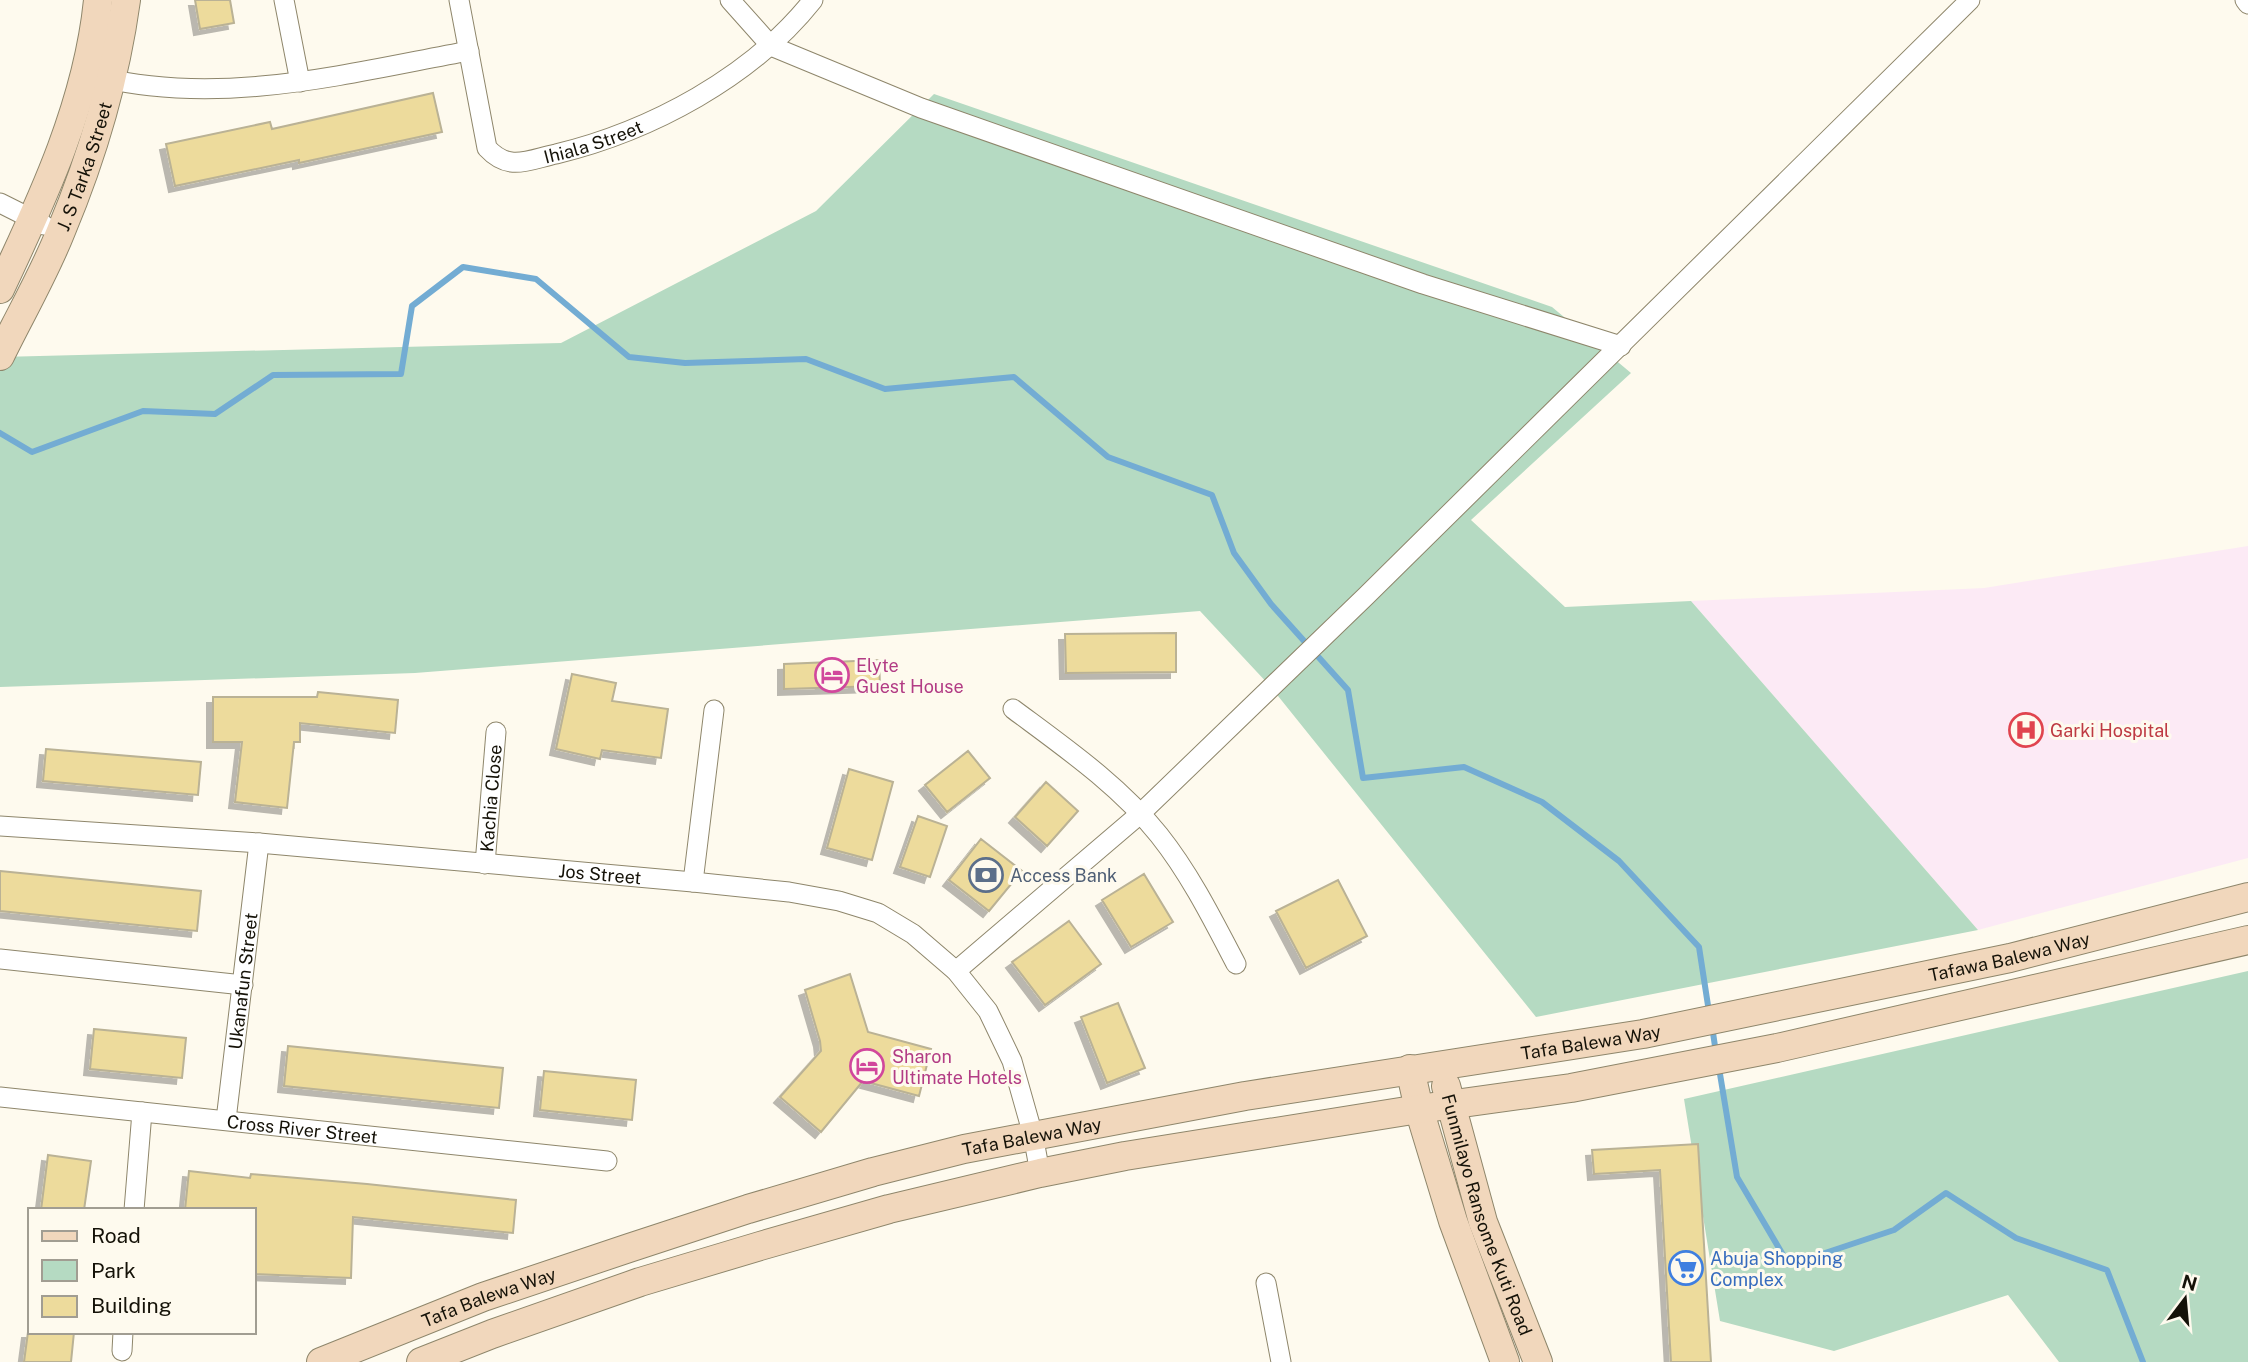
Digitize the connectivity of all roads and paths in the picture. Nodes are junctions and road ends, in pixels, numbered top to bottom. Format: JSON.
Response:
{"nodes":[{"id":1,"x":97,"y":0,"type":"edge"},
{"id":2,"x":125,"y":0,"type":"edge"},
{"id":3,"x":284,"y":0,"type":"edge"},
{"id":4,"x":459,"y":0,"type":"edge"},
{"id":5,"x":730,"y":0,"type":"edge"},
{"id":6,"x":813,"y":0,"type":"edge"},
{"id":7,"x":1970,"y":0,"type":"edge"},
{"id":8,"x":771,"y":46,"type":"junction"},
{"id":9,"x":469,"y":51,"type":"junction"},
{"id":10,"x":85,"y":74,"type":"junction"},
{"id":11,"x":112,"y":80,"type":"junction"},
{"id":12,"x":300,"y":82,"type":"junction"},
{"id":13,"x":0,"y":202,"type":"edge"},
{"id":14,"x":33,"y":220,"type":"junction"},
{"id":15,"x":60,"y":233,"type":"junction"},
{"id":16,"x":0,"y":289,"type":"edge"},
{"id":17,"x":1621,"y":346,"type":"junction"},
{"id":18,"x":0,"y":356,"type":"edge"},
{"id":19,"x":1013,"y":709,"type":"dead end"},
{"id":20,"x":714,"y":710,"type":"dead end"},
{"id":21,"x":495,"y":732,"type":"dead end"},
{"id":22,"x":1140,"y":814,"type":"junction"},
{"id":23,"x":0,"y":826,"type":"edge"},
{"id":24,"x":259,"y":843,"type":"junction"},
{"id":25,"x":485,"y":864,"type":"junction"},
{"id":26,"x":693,"y":882,"type":"junction"},
{"id":27,"x":2248,"y":897,"type":"edge"},
{"id":28,"x":2248,"y":940,"type":"edge"},
{"id":29,"x":0,"y":959,"type":"edge"},
{"id":30,"x":1236,"y":964,"type":"dead end"},
{"id":31,"x":956,"y":971,"type":"junction"},
{"id":32,"x":243,"y":985,"type":"junction"},
{"id":33,"x":1768,"y":1010,"type":"joint"},
{"id":34,"x":1440,"y":1065,"type":"junction"},
{"id":35,"x":1410,"y":1069,"type":"junction"},
{"id":36,"x":0,"y":1097,"type":"edge"},
{"id":37,"x":1450,"y":1104,"type":"junction"},
{"id":38,"x":1419,"y":1109,"type":"junction"},
{"id":39,"x":142,"y":1112,"type":"junction"},
{"id":40,"x":226,"y":1120,"type":"junction"},
{"id":41,"x":1033,"y":1135,"type":"junction"},
{"id":42,"x":607,"y":1161,"type":"dead end"},
{"id":43,"x":1040,"y":1173,"type":"junction"},
{"id":44,"x":134,"y":1208,"type":"edge"},
{"id":45,"x":1266,"y":1283,"type":"dead end"},
{"id":46,"x":321,"y":1362,"type":"edge"},
{"id":47,"x":421,"y":1362,"type":"edge"},
{"id":48,"x":1281,"y":1362,"type":"edge"},
{"id":49,"x":1505,"y":1362,"type":"edge"},
{"id":50,"x":1538,"y":1362,"type":"edge"}],
"edges":[{"from":1,"to":10,"type":"main road","name":"J. S Tarka Street"},
{"from":2,"to":11,"type":"main road","name":"J. S Tarka Street"},
{"from":3,"to":12,"type":"street"},
{"from":4,"to":9,"type":"street","name":"Ihiala Street"},
{"from":5,"to":8,"type":"street"},
{"from":6,"to":8,"type":"street","name":"Ihiala Street"},
{"from":7,"to":17,"type":"street"},
{"from":8,"to":9,"type":"street","name":"Ihiala Street"},
{"from":8,"to":17,"type":"street"},
{"from":9,"to":12,"type":"street"},
{"from":10,"to":11,"type":"street"},
{"from":10,"to":14,"type":"main road","name":"J. S Tarka Street"},
{"from":11,"to":12,"type":"street"},
{"from":11,"to":15,"type":"main road","name":"J. S Tarka Street"},
{"from":13,"to":14,"type":"street"},
{"from":14,"to":15,"type":"street"},
{"from":14,"to":16,"type":"main road","name":"J. S Tarka Street"},
{"from":15,"to":18,"type":"main road","name":"J. S Tarka Street"},
{"from":17,"to":22,"type":"street"},
{"from":19,"to":22,"type":"street"},
{"from":20,"to":26,"type":"street"},
{"from":21,"to":25,"type":"street","name":"Kachia Close"},
{"from":22,"to":30,"type":"street"},
{"from":22,"to":31,"type":"street"},
{"from":23,"to":24,"type":"street","name":"Jos Street"},
{"from":24,"to":25,"type":"street","name":"Jos Street"},
{"from":24,"to":32,"type":"street","name":"Ukanafun Street"},
{"from":25,"to":26,"type":"street","name":"Jos Street"},
{"from":26,"to":31,"type":"street","name":"Jos Street"},
{"from":27,"to":33,"type":"main road","name":"Tafawa Balewa Way"},
{"from":28,"to":37,"type":"main road","name":"Tafa Balewa Way"},
{"from":29,"to":32,"type":"street"},
{"from":31,"to":41,"type":"street","name":"Jos Street"},
{"from":32,"to":40,"type":"street","name":"Ukanafun Street"},
{"from":33,"to":34,"type":"main road","name":"Tafa Balewa Way"},
{"from":34,"to":35,"type":"main road","name":"Tafa Balewa Way"},
{"from":34,"to":37,"type":"main road","name":"Funmilayo Ransome Kuti Road"},
{"from":35,"to":38,"type":"main road","name":"Funmilayo Ransome Kuti Road"},
{"from":35,"to":41,"type":"main road","name":"Tafa Balewa Way"},
{"from":36,"to":39,"type":"street","name":"Cross River Street"},
{"from":37,"to":38,"type":"main road","name":"Tafa Balewa Way"},
{"from":37,"to":50,"type":"main road","name":"Funmilayo Ransome Kuti Road"},
{"from":38,"to":43,"type":"main road","name":"Tafa Balewa Way"},
{"from":38,"to":49,"type":"main road","name":"Funmilayo Ransome Kuti Road"},
{"from":39,"to":40,"type":"street","name":"Cross River Street"},
{"from":39,"to":44,"type":"street"},
{"from":40,"to":42,"type":"street","name":"Cross River Street"},
{"from":41,"to":43,"type":"street","name":"Jos Street"},
{"from":41,"to":46,"type":"main road","name":"Tafa Balewa Way"},
{"from":43,"to":47,"type":"main road","name":"Tafa Balewa Way"},
{"from":45,"to":48,"type":"street"}]}
